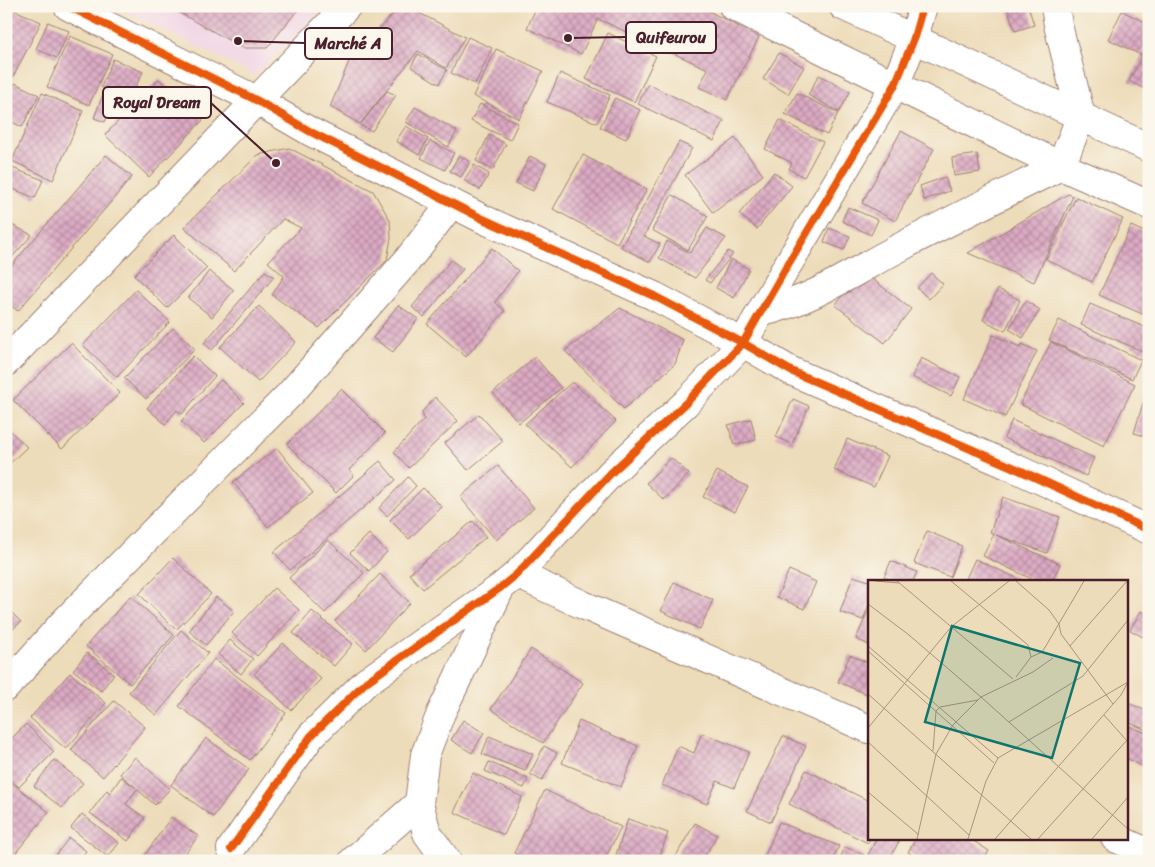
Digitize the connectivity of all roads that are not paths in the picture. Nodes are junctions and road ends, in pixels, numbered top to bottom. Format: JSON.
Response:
{"nodes":[{"id":1,"x":68,"y":6,"type":"edge"},
{"id":2,"x":347,"y":6,"type":"edge"},
{"id":3,"x":733,"y":6,"type":"edge"},
{"id":4,"x":843,"y":6,"type":"edge"},
{"id":5,"x":923,"y":6,"type":"edge"},
{"id":6,"x":1056,"y":6,"type":"edge"},
{"id":7,"x":913,"y":41,"type":"junction"},
{"id":8,"x":894,"y":85,"type":"junction"},
{"id":9,"x":256,"y":100,"type":"junction"},
{"id":10,"x":1081,"y":116,"type":"junction"},
{"id":11,"x":1149,"y":148,"type":"edge"},
{"id":12,"x":1061,"y":166,"type":"junction"},
{"id":13,"x":452,"y":203,"type":"junction"},
{"id":14,"x":1149,"y":205,"type":"edge"},
{"id":15,"x":762,"y":312,"type":"junction"},
{"id":16,"x":744,"y":343,"type":"junction"},
{"id":17,"x":6,"y":362,"type":"edge"},
{"id":18,"x":1149,"y":530,"type":"edge"},
{"id":19,"x":509,"y":581,"type":"junction"},
{"id":20,"x":6,"y":687,"type":"edge"},
{"id":21,"x":868,"y":729,"type":"edge"},
{"id":22,"x":419,"y":804,"type":"junction"},
{"id":23,"x":1120,"y":840,"type":"edge"},
{"id":24,"x":231,"y":848,"type":"dead end"},
{"id":25,"x":1149,"y":853,"type":"edge"},
{"id":26,"x":353,"y":861,"type":"edge"},
{"id":27,"x":448,"y":861,"type":"edge"}],
"edges":[{"from":1,"to":9,"type":"street"},
{"from":2,"to":9,"type":"street"},
{"from":3,"to":8,"type":"street"},
{"from":4,"to":7,"type":"street"},
{"from":5,"to":7,"type":"street"},
{"from":6,"to":10,"type":"street"},
{"from":7,"to":8,"type":"street"},
{"from":7,"to":10,"type":"street"},
{"from":8,"to":12,"type":"street"},
{"from":8,"to":15,"type":"street"},
{"from":9,"to":13,"type":"street"},
{"from":9,"to":17,"type":"street"},
{"from":10,"to":11,"type":"street"},
{"from":10,"to":12,"type":"street"},
{"from":12,"to":14,"type":"street"},
{"from":12,"to":15,"type":"street"},
{"from":13,"to":16,"type":"street"},
{"from":13,"to":20,"type":"street"},
{"from":15,"to":16,"type":"street"},
{"from":16,"to":18,"type":"street"},
{"from":16,"to":19,"type":"street"},
{"from":19,"to":21,"type":"street"},
{"from":19,"to":22,"type":"street"},
{"from":19,"to":24,"type":"street"},
{"from":22,"to":26,"type":"street"},
{"from":22,"to":27,"type":"street"},
{"from":23,"to":25,"type":"street"}]}
